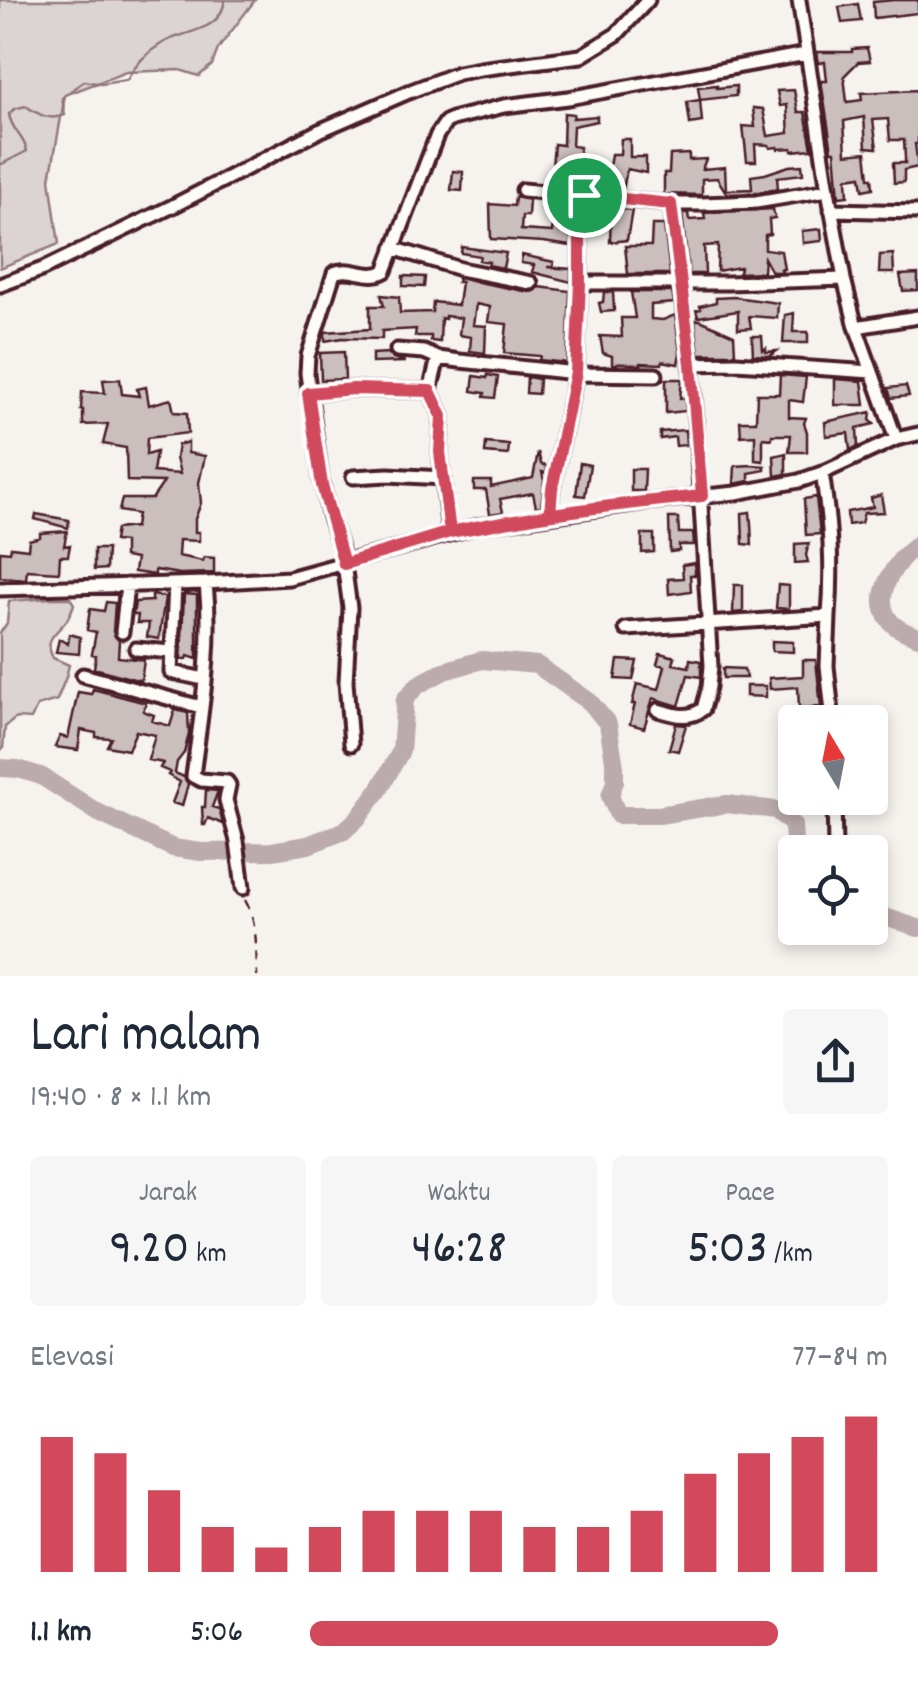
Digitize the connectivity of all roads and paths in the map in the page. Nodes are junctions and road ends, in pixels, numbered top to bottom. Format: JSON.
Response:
{"nodes":[{"id":1,"x":648,"y":0,"type":"edge"},
{"id":2,"x":799,"y":0,"type":"edge"},
{"id":3,"x":806,"y":54,"type":"junction"},
{"id":4,"x":523,"y":190,"type":"dead end"},
{"id":5,"x":828,"y":190,"type":"junction"},
{"id":6,"x":584,"y":195,"type":"junction"},
{"id":7,"x":671,"y":204,"type":"junction"},
{"id":8,"x":831,"y":210,"type":"junction"},
{"id":9,"x":918,"y":212,"type":"edge"},
{"id":10,"x":394,"y":248,"type":"junction"},
{"id":11,"x":844,"y":279,"type":"junction"},
{"id":12,"x":531,"y":283,"type":"dead end"},
{"id":13,"x":580,"y":283,"type":"junction"},
{"id":14,"x":680,"y":284,"type":"junction"},
{"id":15,"x":0,"y":285,"type":"edge"},
{"id":16,"x":918,"y":317,"type":"edge"},
{"id":17,"x":856,"y":327,"type":"junction"},
{"id":18,"x":397,"y":350,"type":"dead end"},
{"id":19,"x":438,"y":358,"type":"junction"},
{"id":20,"x":691,"y":364,"type":"junction"},
{"id":21,"x":872,"y":372,"type":"junction"},
{"id":22,"x":575,"y":374,"type":"junction"},
{"id":23,"x":656,"y":375,"type":"dead end"},
{"id":24,"x":430,"y":391,"type":"junction"},
{"id":25,"x":308,"y":393,"type":"junction"},
{"id":26,"x":918,"y":434,"type":"edge"},
{"id":27,"x":896,"y":439,"type":"junction"},
{"id":28,"x":822,"y":473,"type":"junction"},
{"id":29,"x":353,"y":477,"type":"dead end"},
{"id":30,"x":443,"y":478,"type":"junction"},
{"id":31,"x":702,"y":496,"type":"junction"},
{"id":32,"x":550,"y":514,"type":"junction"},
{"id":33,"x":450,"y":532,"type":"junction"},
{"id":34,"x":344,"y":564,"type":"junction"},
{"id":35,"x":175,"y":584,"type":"junction"},
{"id":36,"x":206,"y":584,"type":"junction"},
{"id":37,"x":127,"y":585,"type":"junction"},
{"id":38,"x":0,"y":590,"type":"edge"},
{"id":39,"x":829,"y":616,"type":"junction"},
{"id":40,"x":710,"y":626,"type":"junction"},
{"id":41,"x":626,"y":630,"type":"dead end"},
{"id":42,"x":122,"y":632,"type":"dead end"},
{"id":43,"x":136,"y":649,"type":"dead end"},
{"id":44,"x":172,"y":652,"type":"junction"},
{"id":45,"x":83,"y":675,"type":"dead end"},
{"id":46,"x":204,"y":679,"type":"junction"},
{"id":47,"x":830,"y":705,"type":"edge"},
{"id":48,"x":201,"y":707,"type":"junction"},
{"id":49,"x":658,"y":710,"type":"dead end"},
{"id":50,"x":351,"y":744,"type":"dead end"},
{"id":51,"x":243,"y":888,"type":"joint"},
{"id":52,"x":256,"y":976,"type":"edge"}],
"edges":[{"from":1,"to":15,"type":"street"},
{"from":2,"to":3,"type":"street"},
{"from":3,"to":5,"type":"street"},
{"from":3,"to":10,"type":"street"},
{"from":4,"to":6,"type":"street"},
{"from":5,"to":7,"type":"street"},
{"from":5,"to":8,"type":"street"},
{"from":6,"to":7,"type":"street"},
{"from":6,"to":13,"type":"street"},
{"from":7,"to":14,"type":"street"},
{"from":8,"to":9,"type":"street"},
{"from":8,"to":11,"type":"street"},
{"from":10,"to":12,"type":"street"},
{"from":10,"to":25,"type":"street"},
{"from":11,"to":14,"type":"street"},
{"from":11,"to":17,"type":"street"},
{"from":13,"to":14,"type":"street"},
{"from":13,"to":22,"type":"street"},
{"from":14,"to":20,"type":"street"},
{"from":16,"to":17,"type":"street"},
{"from":17,"to":21,"type":"street"},
{"from":18,"to":19,"type":"street"},
{"from":19,"to":22,"type":"street"},
{"from":19,"to":24,"type":"street"},
{"from":20,"to":21,"type":"street"},
{"from":20,"to":31,"type":"street"},
{"from":21,"to":27,"type":"street"},
{"from":22,"to":23,"type":"street"},
{"from":22,"to":32,"type":"street"},
{"from":24,"to":25,"type":"street"},
{"from":24,"to":30,"type":"street"},
{"from":25,"to":34,"type":"street"},
{"from":26,"to":27,"type":"street"},
{"from":27,"to":28,"type":"street"},
{"from":28,"to":31,"type":"street"},
{"from":28,"to":39,"type":"street"},
{"from":29,"to":30,"type":"street"},
{"from":30,"to":33,"type":"street"},
{"from":31,"to":32,"type":"street"},
{"from":31,"to":40,"type":"street"},
{"from":32,"to":33,"type":"street"},
{"from":33,"to":34,"type":"street"},
{"from":34,"to":36,"type":"street"},
{"from":34,"to":50,"type":"street"},
{"from":35,"to":36,"type":"street"},
{"from":35,"to":37,"type":"street"},
{"from":35,"to":44,"type":"street"},
{"from":36,"to":46,"type":"street"},
{"from":37,"to":38,"type":"street"},
{"from":37,"to":42,"type":"street"},
{"from":39,"to":40,"type":"street"},
{"from":39,"to":47,"type":"street"},
{"from":40,"to":41,"type":"street"},
{"from":40,"to":49,"type":"street"},
{"from":43,"to":44,"type":"street"},
{"from":44,"to":46,"type":"street"},
{"from":45,"to":48,"type":"street"},
{"from":46,"to":48,"type":"street"},
{"from":48,"to":51,"type":"street"},
{"from":51,"to":52,"type":"path"}]}
